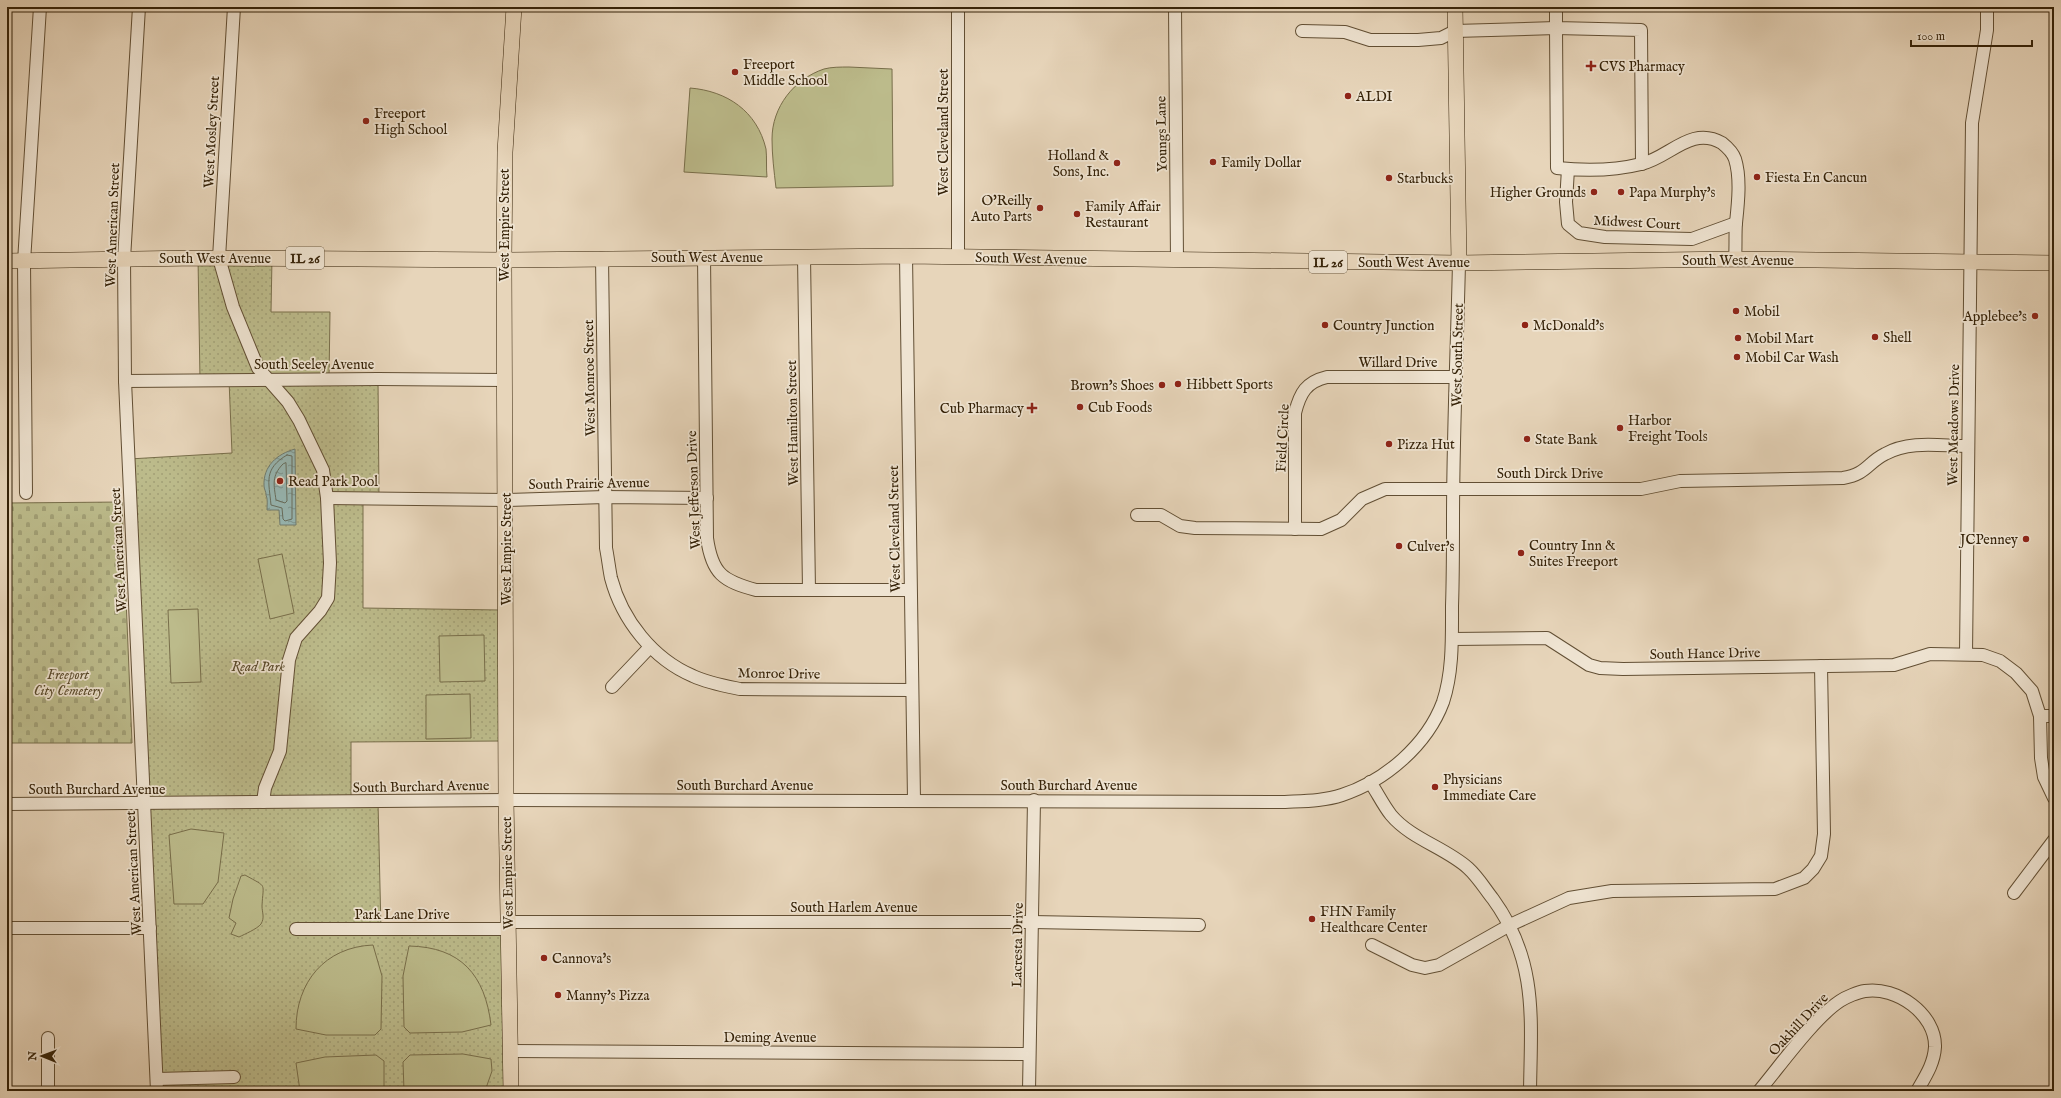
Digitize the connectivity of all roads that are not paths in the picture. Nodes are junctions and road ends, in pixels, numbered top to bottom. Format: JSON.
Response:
{"nodes":[{"id":1,"x":40,"y":7,"type":"edge"},
{"id":2,"x":139,"y":7,"type":"edge"},
{"id":3,"x":234,"y":7,"type":"edge"},
{"id":4,"x":514,"y":7,"type":"edge"},
{"id":5,"x":958,"y":7,"type":"edge"},
{"id":6,"x":1174,"y":7,"type":"edge"},
{"id":7,"x":1455,"y":7,"type":"edge"},
{"id":8,"x":1556,"y":7,"type":"edge"},
{"id":9,"x":1987,"y":7,"type":"edge"},
{"id":10,"x":1556,"y":28,"type":"junction"},
{"id":11,"x":1302,"y":31,"type":"dead end"},
{"id":12,"x":1455,"y":31,"type":"junction"},
{"id":13,"x":1642,"y":164,"type":"junction"},
{"id":14,"x":1568,"y":169,"type":"junction"},
{"id":15,"x":1736,"y":223,"type":"junction"},
{"id":16,"x":906,"y":256,"type":"junction"},
{"id":17,"x":704,"y":257,"type":"junction"},
{"id":18,"x":804,"y":257,"type":"junction"},
{"id":19,"x":958,"y":257,"type":"junction"},
{"id":20,"x":219,"y":258,"type":"junction"},
{"id":21,"x":602,"y":258,"type":"junction"},
{"id":22,"x":124,"y":259,"type":"junction"},
{"id":23,"x":1735,"y":259,"type":"junction"},
{"id":24,"x":504,"y":260,"type":"junction"},
{"id":25,"x":1177,"y":260,"type":"junction"},
{"id":26,"x":7,"y":261,"type":"edge"},
{"id":27,"x":24,"y":262,"type":"junction"},
{"id":28,"x":1459,"y":263,"type":"junction"},
{"id":29,"x":1971,"y":263,"type":"junction"},
{"id":30,"x":2054,"y":263,"type":"edge"},
{"id":31,"x":1340,"y":377,"type":"joint"},
{"id":32,"x":1456,"y":377,"type":"junction"},
{"id":33,"x":268,"y":379,"type":"junction"},
{"id":34,"x":504,"y":380,"type":"junction"},
{"id":35,"x":125,"y":381,"type":"junction"},
{"id":36,"x":1967,"y":446,"type":"junction"},
{"id":37,"x":1453,"y":488,"type":"junction"},
{"id":38,"x":26,"y":493,"type":"dead end"},
{"id":39,"x":605,"y":497,"type":"junction"},
{"id":40,"x":327,"y":498,"type":"junction"},
{"id":41,"x":707,"y":498,"type":"junction"},
{"id":42,"x":506,"y":500,"type":"junction"},
{"id":43,"x":1137,"y":515,"type":"dead end"},
{"id":44,"x":1295,"y":529,"type":"junction"},
{"id":45,"x":809,"y":590,"type":"junction"},
{"id":46,"x":910,"y":590,"type":"junction"},
{"id":47,"x":1452,"y":639,"type":"junction"},
{"id":48,"x":650,"y":648,"type":"junction"},
{"id":49,"x":1966,"y":654,"type":"junction"},
{"id":50,"x":1821,"y":666,"type":"junction"},
{"id":51,"x":612,"y":687,"type":"dead end"},
{"id":52,"x":912,"y":690,"type":"junction"},
{"id":53,"x":1442,"y":702,"type":"joint"},
{"id":54,"x":2040,"y":716,"type":"junction"},
{"id":55,"x":2054,"y":716,"type":"edge"},
{"id":56,"x":1370,"y":782,"type":"junction"},
{"id":57,"x":2054,"y":798,"type":"edge"},
{"id":58,"x":506,"y":800,"type":"junction"},
{"id":59,"x":914,"y":800,"type":"junction"},
{"id":60,"x":1034,"y":800,"type":"junction"},
{"id":61,"x":263,"y":802,"type":"junction"},
{"id":62,"x":7,"y":804,"type":"edge"},
{"id":63,"x":144,"y":804,"type":"junction"},
{"id":64,"x":2054,"y":840,"type":"edge"},
{"id":65,"x":2014,"y":893,"type":"dead end"},
{"id":66,"x":1032,"y":922,"type":"junction"},
{"id":67,"x":508,"y":925,"type":"junction"},
{"id":68,"x":1199,"y":925,"type":"dead end"},
{"id":69,"x":1510,"y":925,"type":"junction"},
{"id":70,"x":7,"y":928,"type":"edge"},
{"id":71,"x":150,"y":928,"type":"junction"},
{"id":72,"x":296,"y":929,"type":"dead end"},
{"id":73,"x":1372,"y":945,"type":"dead end"},
{"id":74,"x":48,"y":1038,"type":"dead end"},
{"id":75,"x":510,"y":1051,"type":"junction"},
{"id":76,"x":1030,"y":1054,"type":"junction"},
{"id":77,"x":234,"y":1077,"type":"dead end"},
{"id":78,"x":157,"y":1085,"type":"edge"},
{"id":79,"x":48,"y":1091,"type":"edge"},
{"id":80,"x":511,"y":1091,"type":"edge"},
{"id":81,"x":1029,"y":1091,"type":"edge"},
{"id":82,"x":1530,"y":1091,"type":"edge"},
{"id":83,"x":1759,"y":1091,"type":"edge"},
{"id":84,"x":1917,"y":1091,"type":"edge"}],
"edges":[{"from":1,"to":27,"type":"street"},
{"from":2,"to":22,"type":"street","name":"West American Street"},
{"from":3,"to":20,"type":"street","name":"West Mosley Street"},
{"from":4,"to":24,"type":"main road","name":"West Empire Street"},
{"from":5,"to":19,"type":"street","name":"West Cleveland Street"},
{"from":6,"to":25,"type":"street","name":"Youngs Lane"},
{"from":7,"to":12,"type":"main road","name":"West South Street"},
{"from":8,"to":10,"type":"street"},
{"from":9,"to":29,"type":"street","name":"West Meadows Drive"},
{"from":10,"to":12,"type":"street"},
{"from":10,"to":13,"type":"street"},
{"from":10,"to":14,"type":"street"},
{"from":11,"to":12,"type":"street"},
{"from":12,"to":28,"type":"main road","name":"West South Street"},
{"from":13,"to":14,"type":"street"},
{"from":13,"to":15,"type":"street"},
{"from":14,"to":15,"type":"street","name":"Midwest Court"},
{"from":15,"to":23,"type":"street"},
{"from":16,"to":18,"type":"main road","name":"South West Avenue","number":"IL 26"},
{"from":16,"to":19,"type":"main road","name":"South West Avenue","number":"IL 26"},
{"from":16,"to":46,"type":"street","name":"West Cleveland Street"},
{"from":17,"to":18,"type":"main road","name":"South West Avenue","number":"IL 26"},
{"from":17,"to":21,"type":"main road","name":"South West Avenue","number":"IL 26"},
{"from":17,"to":41,"type":"street","name":"West Jefferson Drive"},
{"from":18,"to":45,"type":"street","name":"West Hamilton Street"},
{"from":19,"to":25,"type":"main road","name":"South West Avenue","number":"IL 26"},
{"from":20,"to":22,"type":"main road","name":"South West Avenue","number":"IL 26"},
{"from":20,"to":24,"type":"main road","name":"South West Avenue","number":"IL 26"},
{"from":20,"to":33,"type":"street"},
{"from":21,"to":24,"type":"main road","name":"South West Avenue","number":"IL 26"},
{"from":21,"to":39,"type":"street","name":"West Monroe Street"},
{"from":22,"to":27,"type":"main road","name":"South West Avenue","number":"IL 26"},
{"from":22,"to":35,"type":"street","name":"West American Street"},
{"from":23,"to":28,"type":"main road","name":"South West Avenue","number":"IL 26"},
{"from":23,"to":29,"type":"main road","name":"South West Avenue","number":"IL 26"},
{"from":24,"to":34,"type":"main road","name":"West Empire Street"},
{"from":25,"to":28,"type":"main road","name":"South West Avenue","number":"IL 26"},
{"from":26,"to":27,"type":"main road","name":"South West Avenue","number":"IL 26"},
{"from":27,"to":38,"type":"street"},
{"from":28,"to":32,"type":"street","name":"West South Street"},
{"from":29,"to":30,"type":"main road","name":"South West Avenue","number":"IL 26"},
{"from":29,"to":36,"type":"street","name":"West Meadows Drive"},
{"from":31,"to":32,"type":"street","name":"Willard Drive"},
{"from":31,"to":44,"type":"street","name":"Field Circle"},
{"from":32,"to":37,"type":"street","name":"West South Street"},
{"from":33,"to":34,"type":"street","name":"South Seeley Avenue"},
{"from":33,"to":35,"type":"street","name":"South Seeley Avenue"},
{"from":33,"to":40,"type":"street"},
{"from":34,"to":42,"type":"main road","name":"West Empire Street"},
{"from":35,"to":63,"type":"street","name":"West American Street"},
{"from":36,"to":37,"type":"street","name":"South Dirck Drive"},
{"from":36,"to":49,"type":"street","name":"West Meadows Drive"},
{"from":37,"to":44,"type":"street","name":"South Dirck Drive"},
{"from":37,"to":47,"type":"street","name":"West South Street"},
{"from":39,"to":41,"type":"street","name":"South Prairie Avenue"},
{"from":39,"to":42,"type":"street","name":"South Prairie Avenue"},
{"from":39,"to":48,"type":"street","name":"Monroe Drive"},
{"from":40,"to":42,"type":"street","name":"South Prairie Avenue"},
{"from":40,"to":61,"type":"street"},
{"from":41,"to":45,"type":"street","name":"West Jefferson Drive"},
{"from":42,"to":58,"type":"main road","name":"West Empire Street"},
{"from":43,"to":44,"type":"street","name":"South Dirck Drive"},
{"from":45,"to":46,"type":"street","name":"West Jefferson Drive"},
{"from":46,"to":52,"type":"street","name":"West Cleveland Street"},
{"from":47,"to":50,"type":"street","name":"South Hance Drive"},
{"from":47,"to":53,"type":"street","name":"West South Street"},
{"from":48,"to":51,"type":"street"},
{"from":48,"to":52,"type":"street","name":"Monroe Drive"},
{"from":49,"to":50,"type":"street","name":"South Hance Drive"},
{"from":49,"to":54,"type":"street"},
{"from":50,"to":69,"type":"street"},
{"from":52,"to":59,"type":"street","name":"West Cleveland Street"},
{"from":53,"to":56,"type":"street","name":"South Burchard Avenue"},
{"from":54,"to":55,"type":"street"},
{"from":54,"to":57,"type":"street"},
{"from":56,"to":60,"type":"street","name":"South Burchard Avenue"},
{"from":56,"to":69,"type":"street"},
{"from":58,"to":59,"type":"street","name":"South Burchard Avenue"},
{"from":58,"to":61,"type":"street","name":"South Burchard Avenue"},
{"from":58,"to":67,"type":"main road","name":"West Empire Street"},
{"from":59,"to":60,"type":"street","name":"South Burchard Avenue"},
{"from":60,"to":66,"type":"street","name":"Lacresta Drive"},
{"from":61,"to":63,"type":"street","name":"South Burchard Avenue"},
{"from":62,"to":63,"type":"street","name":"South Burchard Avenue"},
{"from":63,"to":71,"type":"street","name":"West American Street"},
{"from":64,"to":65,"type":"street"},
{"from":66,"to":67,"type":"street","name":"South Harlem Avenue"},
{"from":66,"to":68,"type":"street","name":"South Harlem Avenue"},
{"from":66,"to":76,"type":"street","name":"Lacresta Drive"},
{"from":67,"to":72,"type":"street","name":"Park Lane Drive"},
{"from":67,"to":75,"type":"main road","name":"West Empire Street"},
{"from":69,"to":73,"type":"street"},
{"from":69,"to":82,"type":"street"},
{"from":70,"to":71,"type":"street"},
{"from":71,"to":78,"type":"street","name":"West American Street"},
{"from":74,"to":79,"type":"street"},
{"from":75,"to":76,"type":"street","name":"Deming Avenue"},
{"from":75,"to":80,"type":"main road","name":"West Empire Street"},
{"from":76,"to":81,"type":"street","name":"Lacresta Drive"},
{"from":77,"to":78,"type":"street"},
{"from":83,"to":84,"type":"street","name":"Oakhill Drive"}]}
